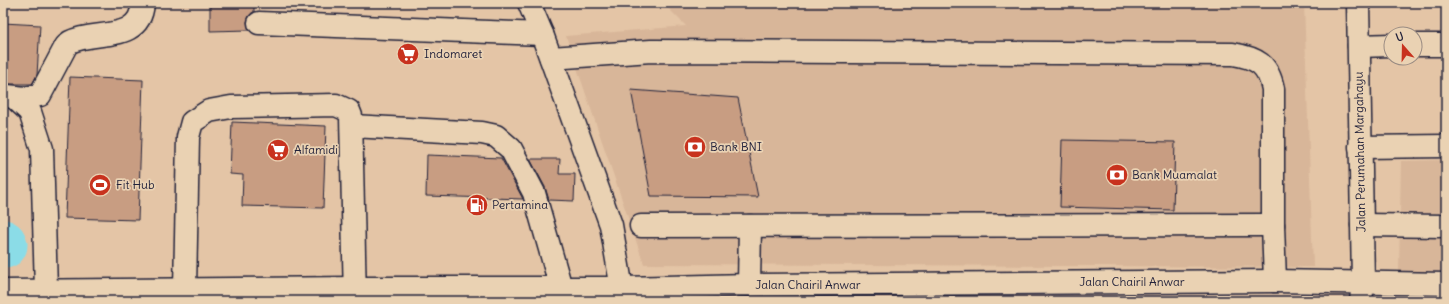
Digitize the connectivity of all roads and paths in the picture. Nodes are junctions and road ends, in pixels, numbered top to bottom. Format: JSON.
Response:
{"nodes":[{"id":1,"x":143,"y":3,"type":"edge"},
{"id":2,"x":529,"y":3,"type":"edge"},
{"id":3,"x":1358,"y":3,"type":"edge"},
{"id":4,"x":259,"y":23,"type":"dead end"},
{"id":5,"x":542,"y":34,"type":"junction"},
{"id":6,"x":1423,"y":45,"type":"edge"},
{"id":7,"x":1446,"y":45,"type":"edge"},
{"id":8,"x":1359,"y":46,"type":"junction"},
{"id":9,"x":1383,"y":46,"type":"edge"},
{"id":10,"x":551,"y":58,"type":"junction"},
{"id":11,"x":9,"y":96,"type":"edge"},
{"id":12,"x":352,"y":126,"type":"junction"},
{"id":13,"x":1446,"y":146,"type":"edge"},
{"id":14,"x":1360,"y":147,"type":"junction"},
{"id":15,"x":1273,"y":225,"type":"junction"},
{"id":16,"x":1362,"y":225,"type":"junction"},
{"id":17,"x":641,"y":226,"type":"dead end"},
{"id":18,"x":750,"y":226,"type":"junction"},
{"id":19,"x":1446,"y":226,"type":"edge"},
{"id":20,"x":1275,"y":281,"type":"junction"},
{"id":21,"x":1446,"y":284,"type":"edge"},
{"id":22,"x":749,"y":285,"type":"junction"},
{"id":23,"x":561,"y":288,"type":"junction"},
{"id":24,"x":185,"y":289,"type":"junction"},
{"id":25,"x":46,"y":290,"type":"junction"},
{"id":26,"x":3,"y":291,"type":"edge"},
{"id":27,"x":1362,"y":292,"type":"edge"},
{"id":28,"x":355,"y":294,"type":"edge"},
{"id":29,"x":623,"y":295,"type":"edge"}],
"edges":[{"from":1,"to":11,"type":"main road"},
{"from":2,"to":5,"type":"main road"},
{"from":3,"to":8,"type":"main road","name":"Jalan Perumahan Margahayu"},
{"from":4,"to":5,"type":"main road"},
{"from":5,"to":10,"type":"main road"},
{"from":6,"to":7,"type":"main road"},
{"from":8,"to":9,"type":"main road"},
{"from":8,"to":14,"type":"main road","name":"Jalan Perumahan Margahayu"},
{"from":10,"to":15,"type":"main road"},
{"from":10,"to":29,"type":"main road"},
{"from":11,"to":25,"type":"main road"},
{"from":12,"to":23,"type":"main road"},
{"from":12,"to":24,"type":"main road"},
{"from":12,"to":28,"type":"main road"},
{"from":13,"to":14,"type":"main road"},
{"from":14,"to":16,"type":"main road","name":"Jalan Perumahan Margahayu"},
{"from":15,"to":18,"type":"main road"},
{"from":15,"to":20,"type":"main road"},
{"from":16,"to":19,"type":"main road"},
{"from":16,"to":27,"type":"main road","name":"Jalan Perumahan Margahayu"},
{"from":17,"to":18,"type":"main road"},
{"from":18,"to":22,"type":"main road"},
{"from":20,"to":22,"type":"main road","name":"Jalan Chairil Anwar"},
{"from":20,"to":27,"type":"main road","name":"Jalan Chairil Anwar"},
{"from":21,"to":27,"type":"main road","name":"Jalan Chairil Anwar"},
{"from":22,"to":29,"type":"main road","name":"Jalan Chairil Anwar"},
{"from":23,"to":28,"type":"main road","name":"Jalan Chairil Anwar"},
{"from":23,"to":29,"type":"main road","name":"Jalan Chairil Anwar"},
{"from":24,"to":25,"type":"main road","name":"Jalan Chairil Anwar"},
{"from":24,"to":28,"type":"main road","name":"Jalan Chairil Anwar"},
{"from":25,"to":26,"type":"main road","name":"Jalan Chairil Anwar"}]}
